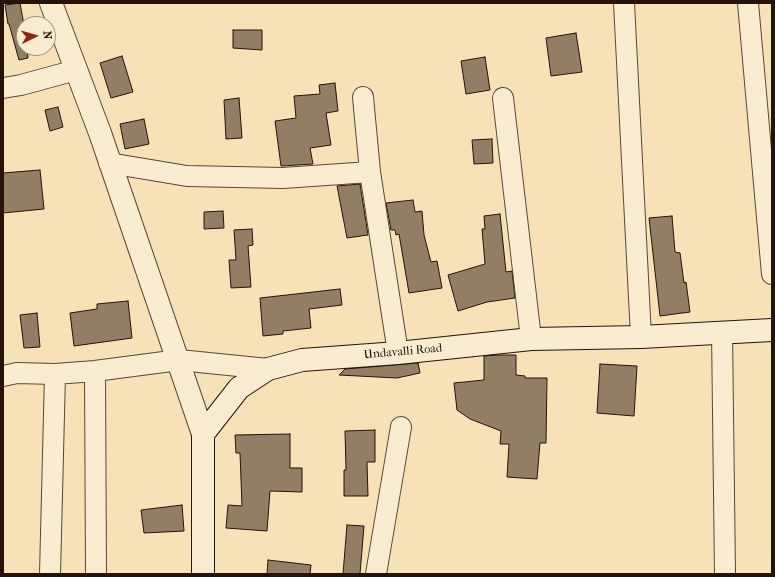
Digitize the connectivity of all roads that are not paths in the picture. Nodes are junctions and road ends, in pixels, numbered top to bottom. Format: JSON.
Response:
{"nodes":[{"id":1,"x":51,"y":3,"type":"edge"},
{"id":2,"x":624,"y":3,"type":"edge"},
{"id":3,"x":748,"y":3,"type":"edge"},
{"id":4,"x":76,"y":70,"type":"junction"},
{"id":5,"x":3,"y":88,"type":"edge"},
{"id":6,"x":362,"y":96,"type":"dead end"},
{"id":7,"x":503,"y":98,"type":"dead end"},
{"id":8,"x":109,"y":163,"type":"junction"},
{"id":9,"x":370,"y":172,"type":"junction"},
{"id":10,"x":772,"y":274,"type":"edge"},
{"id":11,"x":772,"y":330,"type":"edge"},
{"id":12,"x":722,"y":332,"type":"junction"},
{"id":13,"x":641,"y":337,"type":"junction"},
{"id":14,"x":531,"y":339,"type":"junction"},
{"id":15,"x":398,"y":353,"type":"junction"},
{"id":16,"x":179,"y":360,"type":"junction"},
{"id":17,"x":268,"y":369,"type":"junction"},
{"id":18,"x":96,"y":371,"type":"junction"},
{"id":19,"x":55,"y":374,"type":"junction"},
{"id":20,"x":3,"y":376,"type":"edge"},
{"id":21,"x":401,"y":427,"type":"dead end"},
{"id":22,"x":204,"y":434,"type":"junction"},
{"id":23,"x":50,"y":574,"type":"edge"},
{"id":24,"x":96,"y":574,"type":"edge"},
{"id":25,"x":203,"y":574,"type":"edge"},
{"id":26,"x":376,"y":574,"type":"edge"},
{"id":27,"x":725,"y":574,"type":"edge"}],
"edges":[{"from":1,"to":4,"type":"main road"},
{"from":2,"to":13,"type":"street"},
{"from":3,"to":10,"type":"street"},
{"from":4,"to":5,"type":"street"},
{"from":4,"to":8,"type":"main road"},
{"from":6,"to":9,"type":"street"},
{"from":7,"to":14,"type":"street"},
{"from":8,"to":9,"type":"street"},
{"from":8,"to":16,"type":"main road"},
{"from":9,"to":15,"type":"street"},
{"from":11,"to":12,"type":"main road","name":"Undavalli Road"},
{"from":12,"to":13,"type":"main road","name":"Undavalli Road"},
{"from":12,"to":27,"type":"street"},
{"from":13,"to":14,"type":"main road","name":"Undavalli Road"},
{"from":14,"to":15,"type":"main road","name":"Undavalli Road"},
{"from":15,"to":17,"type":"main road","name":"Undavalli Road"},
{"from":16,"to":17,"type":"street"},
{"from":16,"to":18,"type":"street"},
{"from":16,"to":22,"type":"main road"},
{"from":17,"to":22,"type":"main road","name":"Undavalli Road"},
{"from":18,"to":19,"type":"street"},
{"from":18,"to":24,"type":"street"},
{"from":19,"to":20,"type":"street"},
{"from":19,"to":23,"type":"street"},
{"from":21,"to":26,"type":"street"},
{"from":22,"to":25,"type":"main road"}]}
